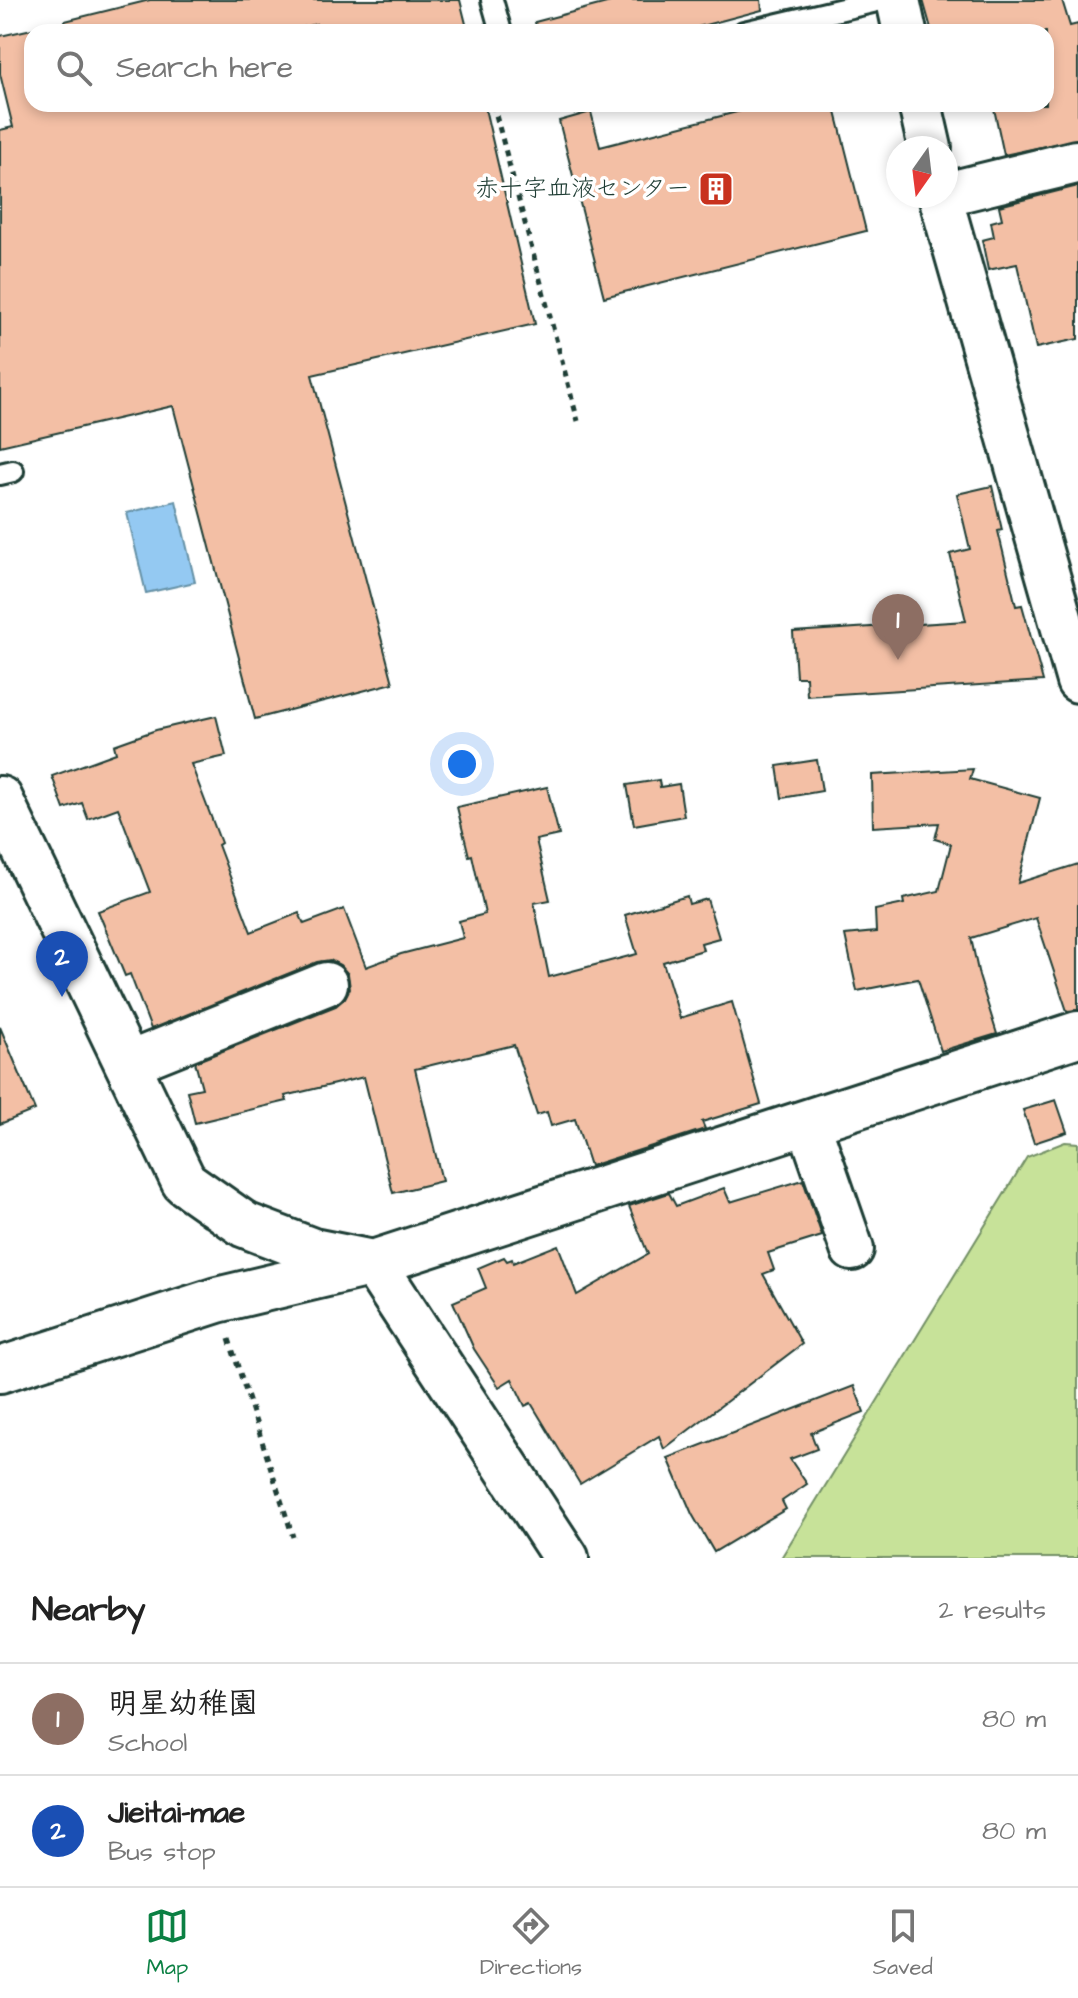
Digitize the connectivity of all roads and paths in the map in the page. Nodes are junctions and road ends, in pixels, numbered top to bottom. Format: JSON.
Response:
{"nodes":[{"id":1,"x":492,"y":0,"type":"edge"},
{"id":2,"x":881,"y":0,"type":"edge"},
{"id":3,"x":898,"y":0,"type":"edge"},
{"id":4,"x":499,"y":24,"type":"edge"},
{"id":5,"x":778,"y":24,"type":"edge"},
{"id":6,"x":903,"y":24,"type":"edge"},
{"id":7,"x":495,"y":112,"type":"edge"},
{"id":8,"x":922,"y":112,"type":"edge"},
{"id":9,"x":927,"y":136,"type":"edge"},
{"id":10,"x":1076,"y":162,"type":"edge"},
{"id":11,"x":958,"y":191,"type":"edge"},
{"id":12,"x":944,"y":208,"type":"edge"},
{"id":13,"x":578,"y":421,"type":"dead end"},
{"id":14,"x":1061,"y":563,"type":"edge"},
{"id":15,"x":1078,"y":681,"type":"edge"},
{"id":16,"x":0,"y":799,"type":"edge"},
{"id":17,"x":326,"y":984,"type":"dead end"},
{"id":18,"x":1078,"y":1034,"type":"edge"},
{"id":19,"x":127,"y":1064,"type":"junction"},
{"id":20,"x":808,"y":1122,"type":"junction"},
{"id":21,"x":852,"y":1249,"type":"dead end"},
{"id":22,"x":373,"y":1263,"type":"junction"},
{"id":23,"x":217,"y":1300,"type":"junction"},
{"id":24,"x":0,"y":1370,"type":"edge"},
{"id":25,"x":293,"y":1537,"type":"dead end"},
{"id":26,"x":566,"y":1558,"type":"edge"}],
"edges":[{"from":1,"to":4,"type":"lane"},
{"from":2,"to":5,"type":"lane"},
{"from":3,"to":6,"type":"street"},
{"from":7,"to":13,"type":"path"},
{"from":8,"to":9,"type":"street"},
{"from":10,"to":11,"type":"street"},
{"from":12,"to":14,"type":"street"},
{"from":14,"to":15,"type":"street"},
{"from":16,"to":19,"type":"street"},
{"from":17,"to":19,"type":"street"},
{"from":18,"to":20,"type":"street"},
{"from":19,"to":22,"type":"street"},
{"from":20,"to":21,"type":"street"},
{"from":20,"to":22,"type":"street"},
{"from":22,"to":23,"type":"street"},
{"from":22,"to":26,"type":"street"},
{"from":23,"to":24,"type":"street"},
{"from":23,"to":25,"type":"path"}]}
